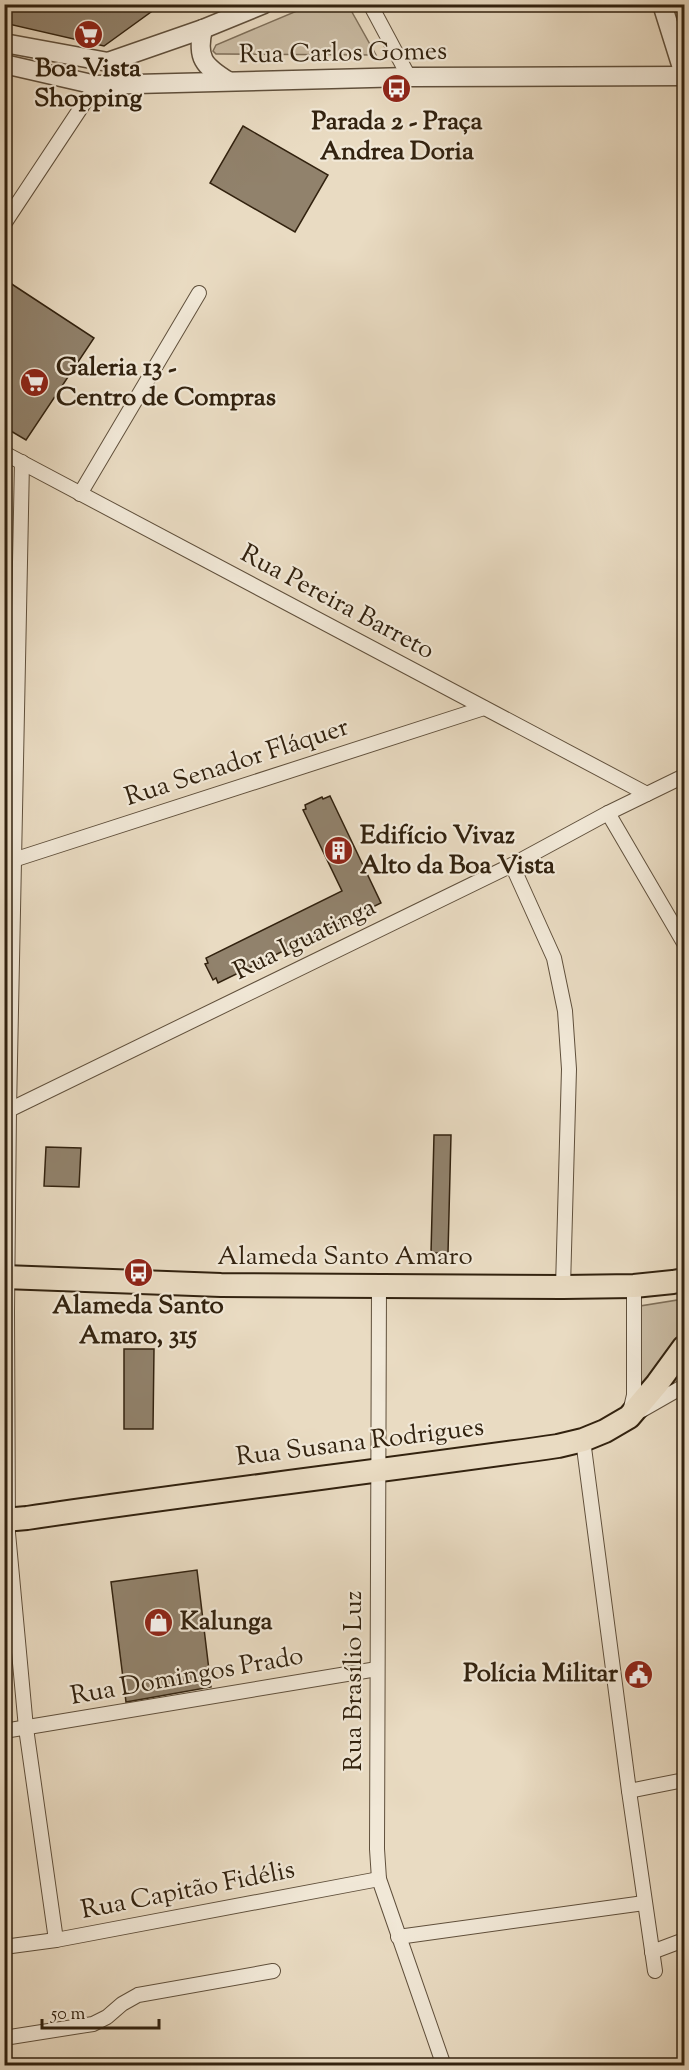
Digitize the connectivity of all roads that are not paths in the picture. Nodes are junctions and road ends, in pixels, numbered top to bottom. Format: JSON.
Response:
{"nodes":[{"id":1,"x":264,"y":4,"type":"edge"},
{"id":2,"x":370,"y":4,"type":"edge"},
{"id":3,"x":662,"y":4,"type":"edge"},
{"id":4,"x":203,"y":29,"type":"junction"},
{"id":5,"x":4,"y":43,"type":"edge"},
{"id":6,"x":108,"y":62,"type":"junction"},
{"id":7,"x":4,"y":64,"type":"edge"},
{"id":8,"x":684,"y":75,"type":"edge"},
{"id":9,"x":409,"y":77,"type":"junction"},
{"id":10,"x":228,"y":81,"type":"junction"},
{"id":11,"x":96,"y":85,"type":"junction"},
{"id":12,"x":4,"y":224,"type":"edge"},
{"id":13,"x":199,"y":293,"type":"dead end"},
{"id":14,"x":4,"y":453,"type":"edge"},
{"id":15,"x":22,"y":462,"type":"junction"},
{"id":16,"x":80,"y":494,"type":"junction"},
{"id":17,"x":484,"y":708,"type":"junction"},
{"id":18,"x":684,"y":776,"type":"edge"},
{"id":19,"x":647,"y":794,"type":"junction"},
{"id":20,"x":608,"y":813,"type":"junction"},
{"id":21,"x":10,"y":861,"type":"edge"},
{"id":22,"x":512,"y":865,"type":"junction"},
{"id":23,"x":684,"y":944,"type":"edge"},
{"id":24,"x":9,"y":1110,"type":"junction"},
{"id":25,"x":7,"y":1138,"type":"edge"},
{"id":26,"x":6,"y":1277,"type":"edge"},
{"id":27,"x":680,"y":1282,"type":"edge"},
{"id":28,"x":379,"y":1285,"type":"junction"},
{"id":29,"x":634,"y":1286,"type":"junction"},
{"id":30,"x":562,"y":1287,"type":"junction"},
{"id":31,"x":684,"y":1347,"type":"edge"},
{"id":32,"x":684,"y":1386,"type":"edge"},
{"id":33,"x":629,"y":1417,"type":"junction"},
{"id":34,"x":583,"y":1440,"type":"junction"},
{"id":35,"x":379,"y":1471,"type":"junction"},
{"id":36,"x":7,"y":1520,"type":"edge"},
{"id":37,"x":377,"y":1669,"type":"junction"},
{"id":38,"x":26,"y":1728,"type":"junction"},
{"id":39,"x":4,"y":1731,"type":"edge"},
{"id":40,"x":684,"y":1780,"type":"edge"},
{"id":41,"x":629,"y":1791,"type":"junction"},
{"id":42,"x":379,"y":1879,"type":"junction"},
{"id":43,"x":644,"y":1903,"type":"junction"},
{"id":44,"x":398,"y":1937,"type":"junction"},
{"id":45,"x":56,"y":1940,"type":"junction"},
{"id":46,"x":684,"y":1940,"type":"edge"},
{"id":47,"x":4,"y":1947,"type":"edge"},
{"id":48,"x":652,"y":1952,"type":"junction"},
{"id":49,"x":273,"y":1971,"type":"dead end"},
{"id":50,"x":655,"y":1971,"type":"dead end"},
{"id":51,"x":4,"y":2038,"type":"edge"},
{"id":52,"x":444,"y":2066,"type":"edge"}],
"edges":[{"from":1,"to":4,"type":"street","name":"Rua Carlos Gomes"},
{"from":2,"to":9,"type":"street"},
{"from":3,"to":8,"type":"street"},
{"from":4,"to":6,"type":"street","name":"Rua Carlos Gomes"},
{"from":4,"to":10,"type":"street"},
{"from":5,"to":6,"type":"street","name":"Rua Carlos Gomes"},
{"from":6,"to":11,"type":"street"},
{"from":7,"to":11,"type":"street","name":"Rua Carlos Gomes"},
{"from":8,"to":9,"type":"street","name":"Rua Carlos Gomes"},
{"from":9,"to":10,"type":"street","name":"Rua Carlos Gomes"},
{"from":10,"to":11,"type":"street","name":"Rua Carlos Gomes"},
{"from":11,"to":12,"type":"street"},
{"from":13,"to":16,"type":"street"},
{"from":14,"to":15,"type":"street","name":"Rua Pereira Barreto"},
{"from":15,"to":16,"type":"street","name":"Rua Pereira Barreto"},
{"from":15,"to":21,"type":"street"},
{"from":16,"to":17,"type":"street","name":"Rua Pereira Barreto"},
{"from":17,"to":19,"type":"street","name":"Rua Pereira Barreto"},
{"from":17,"to":21,"type":"street","name":"Rua Senador Fláquer"},
{"from":18,"to":19,"type":"street","name":"Rua Iguatinga"},
{"from":19,"to":20,"type":"street","name":"Rua Iguatinga"},
{"from":20,"to":22,"type":"street","name":"Rua Iguatinga"},
{"from":20,"to":23,"type":"street"},
{"from":21,"to":24,"type":"street"},
{"from":22,"to":24,"type":"street","name":"Rua Iguatinga"},
{"from":22,"to":30,"type":"street"},
{"from":24,"to":25,"type":"street"},
{"from":25,"to":26,"type":"street"},
{"from":26,"to":28,"type":"main road","name":"Alameda Santo Amaro"},
{"from":26,"to":36,"type":"street"},
{"from":27,"to":29,"type":"main road","name":"Alameda Santo Amaro"},
{"from":28,"to":30,"type":"main road","name":"Alameda Santo Amaro"},
{"from":28,"to":35,"type":"street","name":"Rua Brasílio Luz"},
{"from":29,"to":30,"type":"main road","name":"Alameda Santo Amaro"},
{"from":29,"to":33,"type":"street"},
{"from":31,"to":33,"type":"main road","name":"Rua Susana Rodrigues"},
{"from":32,"to":33,"type":"street"},
{"from":33,"to":34,"type":"main road","name":"Rua Susana Rodrigues"},
{"from":34,"to":35,"type":"main road","name":"Rua Susana Rodrigues"},
{"from":34,"to":41,"type":"street"},
{"from":35,"to":36,"type":"main road","name":"Rua Susana Rodrigues"},
{"from":35,"to":37,"type":"street","name":"Rua Brasílio Luz"},
{"from":36,"to":38,"type":"street"},
{"from":37,"to":38,"type":"street","name":"Rua Domingos Prado"},
{"from":37,"to":42,"type":"street","name":"Rua Brasílio Luz"},
{"from":38,"to":39,"type":"street","name":"Rua Domingos Prado"},
{"from":38,"to":45,"type":"street"},
{"from":40,"to":41,"type":"street"},
{"from":41,"to":43,"type":"street"},
{"from":42,"to":44,"type":"street","name":"Rua Brasílio Luz"},
{"from":42,"to":45,"type":"street","name":"Rua Capitão Fidélis"},
{"from":43,"to":44,"type":"street"},
{"from":43,"to":48,"type":"street"},
{"from":44,"to":52,"type":"street","name":"Rua Brasílio Luz"},
{"from":45,"to":47,"type":"street","name":"Rua Capitão Fidélis"},
{"from":46,"to":48,"type":"street"},
{"from":48,"to":50,"type":"street"},
{"from":49,"to":51,"type":"street"}]}
